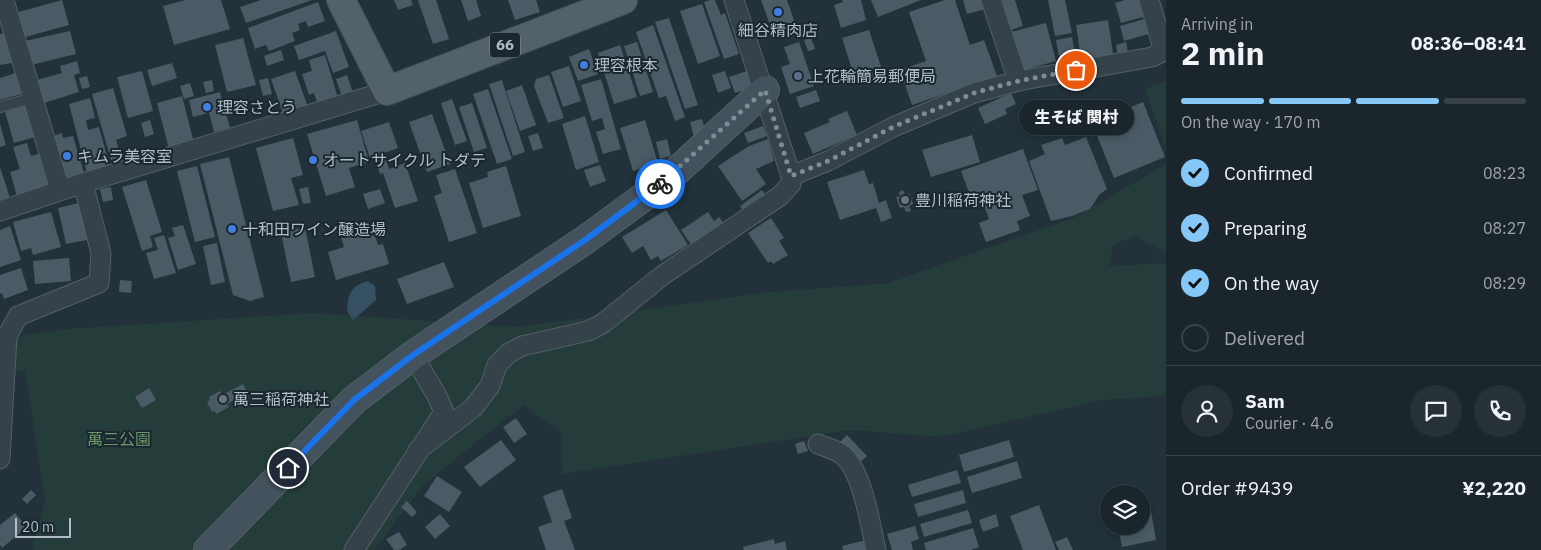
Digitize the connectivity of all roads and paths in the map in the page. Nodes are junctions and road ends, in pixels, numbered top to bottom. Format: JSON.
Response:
{"nodes":[{"id":1,"x":4,"y":0,"type":"edge"},
{"id":2,"x":341,"y":0,"type":"edge"},
{"id":3,"x":623,"y":0,"type":"edge"},
{"id":4,"x":734,"y":0,"type":"edge"},
{"id":5,"x":991,"y":0,"type":"edge"},
{"id":6,"x":1149,"y":0,"type":"edge"},
{"id":7,"x":1165,"y":50,"type":"edge"},
{"id":8,"x":1018,"y":81,"type":"junction"},
{"id":9,"x":765,"y":90,"type":"junction"},
{"id":10,"x":387,"y":91,"type":"junction"},
{"id":11,"x":33,"y":98,"type":"junction"},
{"id":12,"x":0,"y":107,"type":"edge"},
{"id":13,"x":791,"y":176,"type":"junction"},
{"id":14,"x":83,"y":183,"type":"junction"},
{"id":15,"x":60,"y":190,"type":"junction"},
{"id":16,"x":0,"y":211,"type":"edge"},
{"id":17,"x":413,"y":355,"type":"junction"},
{"id":18,"x":818,"y":444,"type":"dead end"},
{"id":19,"x":418,"y":450,"type":"junction"},
{"id":20,"x":0,"y":459,"type":"edge"},
{"id":21,"x":208,"y":550,"type":"edge"},
{"id":22,"x":354,"y":550,"type":"edge"},
{"id":23,"x":876,"y":550,"type":"edge"}],
"edges":[{"from":1,"to":11,"type":"street"},
{"from":2,"to":10,"type":"main road"},
{"from":3,"to":10,"type":"main road","number":"66"},
{"from":4,"to":9,"type":"street"},
{"from":5,"to":8,"type":"street"},
{"from":6,"to":7,"type":"street"},
{"from":7,"to":8,"type":"street"},
{"from":8,"to":13,"type":"street"},
{"from":9,"to":13,"type":"street"},
{"from":9,"to":17,"type":"street"},
{"from":10,"to":14,"type":"street"},
{"from":11,"to":12,"type":"lane"},
{"from":11,"to":15,"type":"street"},
{"from":13,"to":19,"type":"street"},
{"from":14,"to":15,"type":"street"},
{"from":14,"to":20,"type":"street"},
{"from":15,"to":16,"type":"street"},
{"from":17,"to":19,"type":"street"},
{"from":17,"to":21,"type":"street"},
{"from":18,"to":23,"type":"street"},
{"from":19,"to":22,"type":"street"}]}
